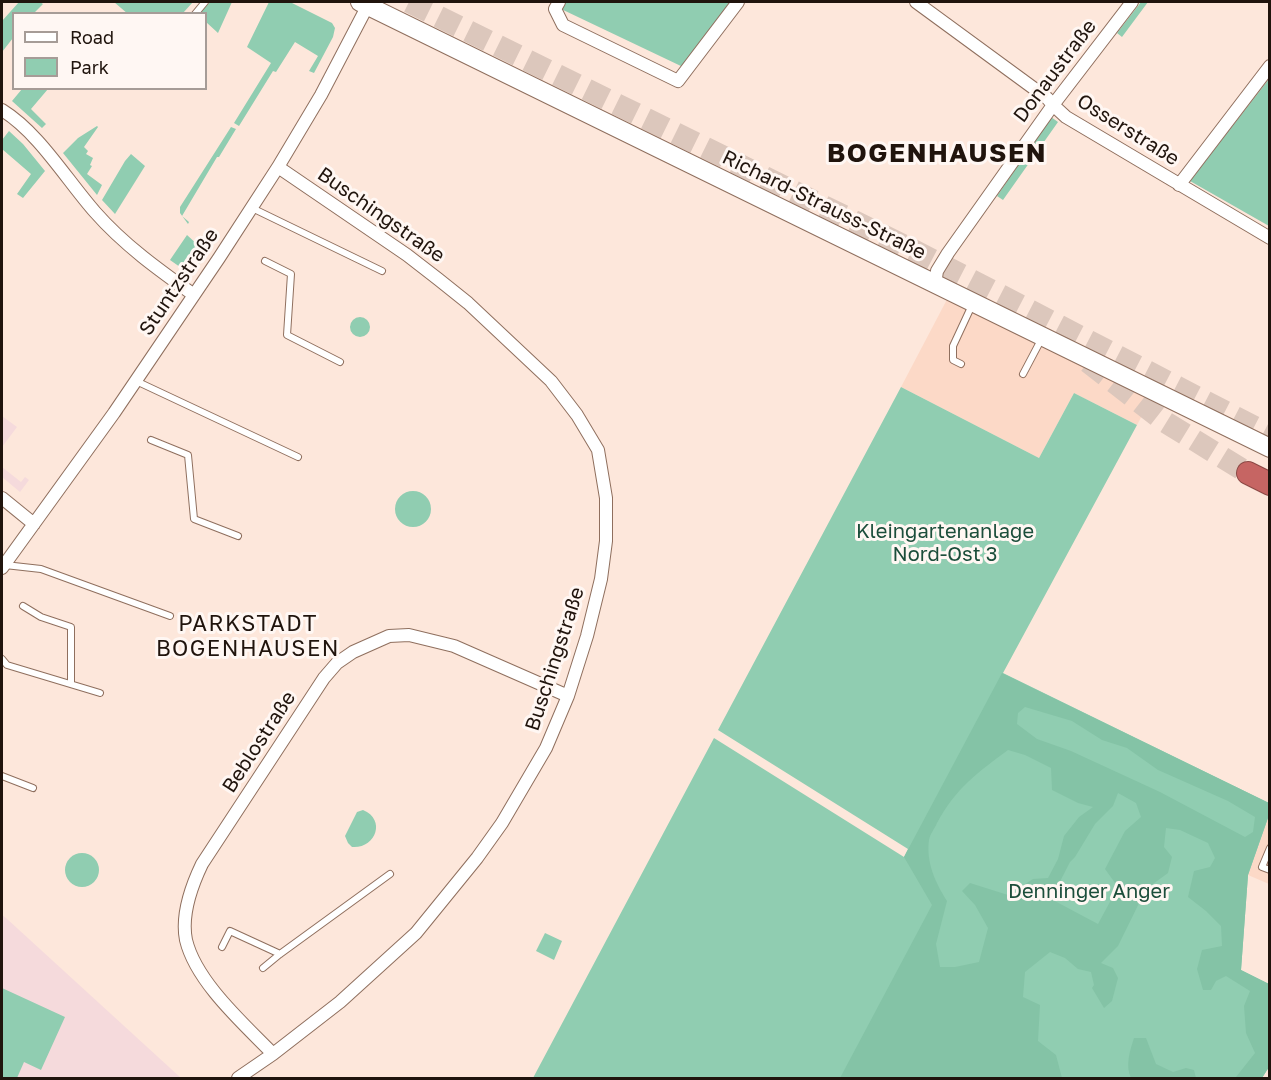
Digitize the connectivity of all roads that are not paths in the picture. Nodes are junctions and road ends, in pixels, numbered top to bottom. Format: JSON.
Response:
{"nodes":[{"id":1,"x":559,"y":2,"type":"edge"},
{"id":2,"x":738,"y":2,"type":"edge"},
{"id":3,"x":916,"y":2,"type":"edge"},
{"id":4,"x":1132,"y":2,"type":"edge"},
{"id":5,"x":366,"y":3,"type":"edge"},
{"id":6,"x":1269,"y":66,"type":"edge"},
{"id":7,"x":1053,"y":105,"type":"junction"},
{"id":8,"x":2,"y":110,"type":"edge"},
{"id":9,"x":278,"y":167,"type":"junction"},
{"id":10,"x":1179,"y":185,"type":"junction"},
{"id":11,"x":252,"y":207,"type":"junction"},
{"id":12,"x":1269,"y":238,"type":"edge"},
{"id":13,"x":265,"y":261,"type":"dead end"},
{"id":14,"x":382,"y":271,"type":"dead end"},
{"id":15,"x":935,"y":284,"type":"junction"},
{"id":16,"x":194,"y":295,"type":"junction"},
{"id":17,"x":973,"y":303,"type":"junction"},
{"id":18,"x":1043,"y":337,"type":"junction"},
{"id":19,"x":340,"y":362,"type":"dead end"},
{"id":20,"x":961,"y":364,"type":"dead end"},
{"id":21,"x":1023,"y":374,"type":"dead end"},
{"id":22,"x":136,"y":381,"type":"junction"},
{"id":23,"x":152,"y":440,"type":"dead end"},
{"id":24,"x":1269,"y":448,"type":"edge"},
{"id":25,"x":298,"y":457,"type":"dead end"},
{"id":26,"x":1248,"y":473,"type":"tunnel mouth"},
{"id":27,"x":1269,"y":484,"type":"edge"},
{"id":28,"x":2,"y":498,"type":"edge"},
{"id":29,"x":34,"y":524,"type":"junction"},
{"id":30,"x":238,"y":536,"type":"dead end"},
{"id":31,"x":3,"y":567,"type":"edge"},
{"id":32,"x":23,"y":606,"type":"dead end"},
{"id":33,"x":170,"y":616,"type":"dead end"},
{"id":34,"x":2,"y":659,"type":"edge"},
{"id":35,"x":71,"y":684,"type":"junction"},
{"id":36,"x":100,"y":693,"type":"dead end"},
{"id":37,"x":568,"y":696,"type":"junction"},
{"id":38,"x":2,"y":776,"type":"edge"},
{"id":39,"x":33,"y":788,"type":"dead end"},
{"id":40,"x":1269,"y":848,"type":"edge"},
{"id":41,"x":1269,"y":870,"type":"edge"},
{"id":42,"x":390,"y":874,"type":"dead end"},
{"id":43,"x":222,"y":947,"type":"dead end"},
{"id":44,"x":280,"y":954,"type":"junction"},
{"id":45,"x":263,"y":968,"type":"dead end"},
{"id":46,"x":273,"y":1054,"type":"junction"},
{"id":47,"x":238,"y":1078,"type":"edge"}],
"edges":[{"from":1,"to":2,"type":"street"},
{"from":3,"to":7,"type":"street","name":"Osserstraße"},
{"from":4,"to":7,"type":"street","name":"Donaustraße"},
{"from":5,"to":9,"type":"street","name":"Stuntzstraße"},
{"from":5,"to":15,"type":"main road","name":"Richard-Strauss-Straße"},
{"from":6,"to":10,"type":"street"},
{"from":7,"to":10,"type":"street","name":"Osserstraße"},
{"from":7,"to":15,"type":"street","name":"Donaustraße"},
{"from":8,"to":16,"type":"street"},
{"from":9,"to":11,"type":"street","name":"Stuntzstraße"},
{"from":9,"to":37,"type":"street","name":"Buschingstraße"},
{"from":10,"to":12,"type":"street","name":"Osserstraße"},
{"from":11,"to":14,"type":"lane"},
{"from":11,"to":16,"type":"street","name":"Stuntzstraße"},
{"from":13,"to":19,"type":"lane"},
{"from":15,"to":17,"type":"main road","name":"Richard-Strauss-Straße"},
{"from":16,"to":22,"type":"street","name":"Stuntzstraße"},
{"from":17,"to":18,"type":"main road","name":"Richard-Strauss-Straße"},
{"from":17,"to":20,"type":"lane"},
{"from":18,"to":21,"type":"lane"},
{"from":18,"to":24,"type":"main road","name":"Richard-Strauss-Straße"},
{"from":22,"to":25,"type":"lane"},
{"from":22,"to":29,"type":"street","name":"Stuntzstraße"},
{"from":23,"to":30,"type":"lane"},
{"from":26,"to":27,"type":"highway"},
{"from":28,"to":29,"type":"street"},
{"from":29,"to":31,"type":"street","name":"Stuntzstraße"},
{"from":31,"to":33,"type":"lane"},
{"from":32,"to":35,"type":"lane"},
{"from":34,"to":35,"type":"lane"},
{"from":35,"to":36,"type":"lane"},
{"from":37,"to":46,"type":"street","name":"Buschingstraße"},
{"from":37,"to":46,"type":"street","name":"Beblostraße"},
{"from":38,"to":39,"type":"lane"},
{"from":40,"to":41,"type":"lane"},
{"from":42,"to":44,"type":"lane"},
{"from":43,"to":44,"type":"lane"},
{"from":44,"to":45,"type":"lane"},
{"from":46,"to":47,"type":"street","name":"Buschingstraße"}]}
